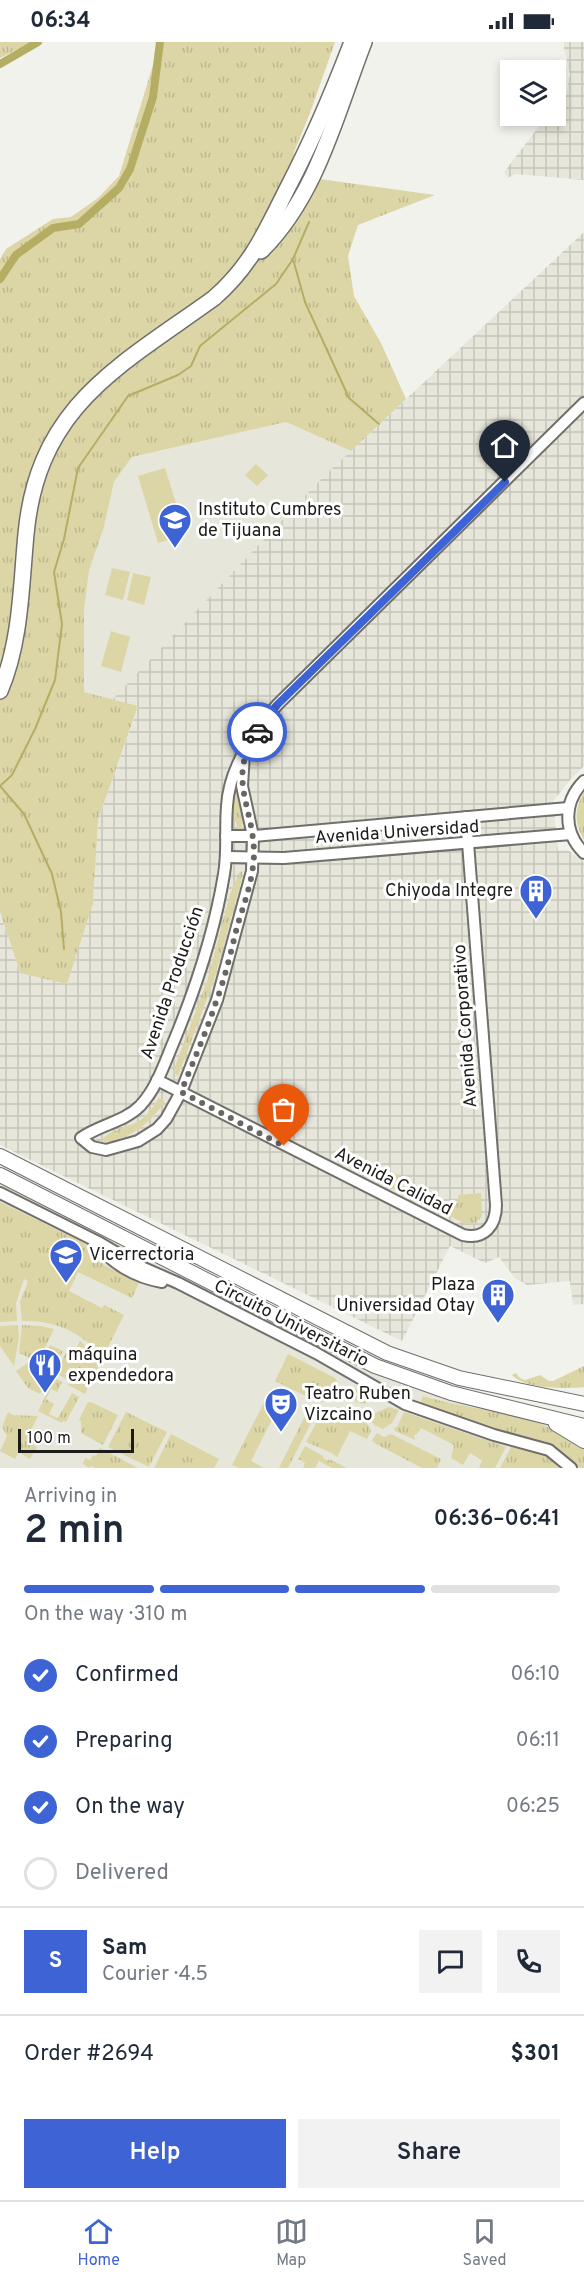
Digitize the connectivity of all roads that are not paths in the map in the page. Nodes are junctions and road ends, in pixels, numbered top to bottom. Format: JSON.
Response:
{"nodes":[{"id":1,"x":356,"y":46,"type":"edge"},
{"id":2,"x":584,"y":403,"type":"edge"},
{"id":3,"x":0,"y":691,"type":"edge"},
{"id":4,"x":244,"y":754,"type":"junction"},
{"id":5,"x":584,"y":781,"type":"edge"},
{"id":6,"x":568,"y":808,"type":"junction"},
{"id":7,"x":466,"y":817,"type":"junction"},
{"id":8,"x":571,"y":834,"type":"junction"},
{"id":9,"x":226,"y":836,"type":"junction"},
{"id":10,"x":253,"y":836,"type":"junction"},
{"id":11,"x":468,"y":844,"type":"junction"},
{"id":12,"x":584,"y":853,"type":"edge"},
{"id":13,"x":226,"y":857,"type":"junction"},
{"id":14,"x":254,"y":859,"type":"junction"},
{"id":15,"x":157,"y":1080,"type":"junction"},
{"id":16,"x":181,"y":1092,"type":"junction"},
{"id":17,"x":0,"y":1156,"type":"edge"},
{"id":18,"x":0,"y":1175,"type":"edge"},
{"id":19,"x":0,"y":1193,"type":"edge"},
{"id":20,"x":488,"y":1230,"type":"joint"},
{"id":21,"x":555,"y":1398,"type":"junction"},
{"id":22,"x":584,"y":1398,"type":"edge"},
{"id":23,"x":584,"y":1404,"type":"edge"},
{"id":24,"x":541,"y":1415,"type":"junction"},
{"id":25,"x":584,"y":1426,"type":"edge"},
{"id":26,"x":584,"y":1441,"type":"edge"},
{"id":27,"x":571,"y":1468,"type":"edge"}],
"edges":[{"from":1,"to":3,"type":"highway"},
{"from":2,"to":4,"type":"street","name":"Avenida Producción"},
{"from":4,"to":9,"type":"street","name":"Avenida Producción"},
{"from":4,"to":10,"type":"street","name":"Avenida Producción"},
{"from":5,"to":6,"type":"street"},
{"from":6,"to":7,"type":"street","name":"Avenida Universidad"},
{"from":6,"to":8,"type":"street"},
{"from":7,"to":10,"type":"street","name":"Avenida Universidad"},
{"from":7,"to":11,"type":"street","name":"Avenida Corporativo"},
{"from":8,"to":11,"type":"street","name":"Avenida Universidad"},
{"from":8,"to":12,"type":"street"},
{"from":9,"to":10,"type":"street","name":"Avenida Universidad"},
{"from":9,"to":13,"type":"street","name":"Avenida Producción"},
{"from":10,"to":14,"type":"street","name":"Avenida Producción"},
{"from":11,"to":14,"type":"street","name":"Avenida Universidad"},
{"from":11,"to":20,"type":"street","name":"Avenida Corporativo"},
{"from":13,"to":14,"type":"street","name":"Avenida Universidad"},
{"from":13,"to":15,"type":"street","name":"Avenida Producción"},
{"from":14,"to":16,"type":"street","name":"Avenida Producción"},
{"from":15,"to":16,"type":"street","name":"Avenida Calidad"},
{"from":15,"to":16,"type":"street","name":"Avenida Producción"},
{"from":16,"to":20,"type":"street","name":"Avenida Calidad"},
{"from":17,"to":21,"type":"main road"},
{"from":18,"to":24,"type":"main road"},
{"from":19,"to":27,"type":"street","name":"Circuito Universitario"},
{"from":21,"to":22,"type":"main road"},
{"from":21,"to":23,"type":"main road"},
{"from":24,"to":25,"type":"main road"},
{"from":24,"to":26,"type":"main road"}]}
